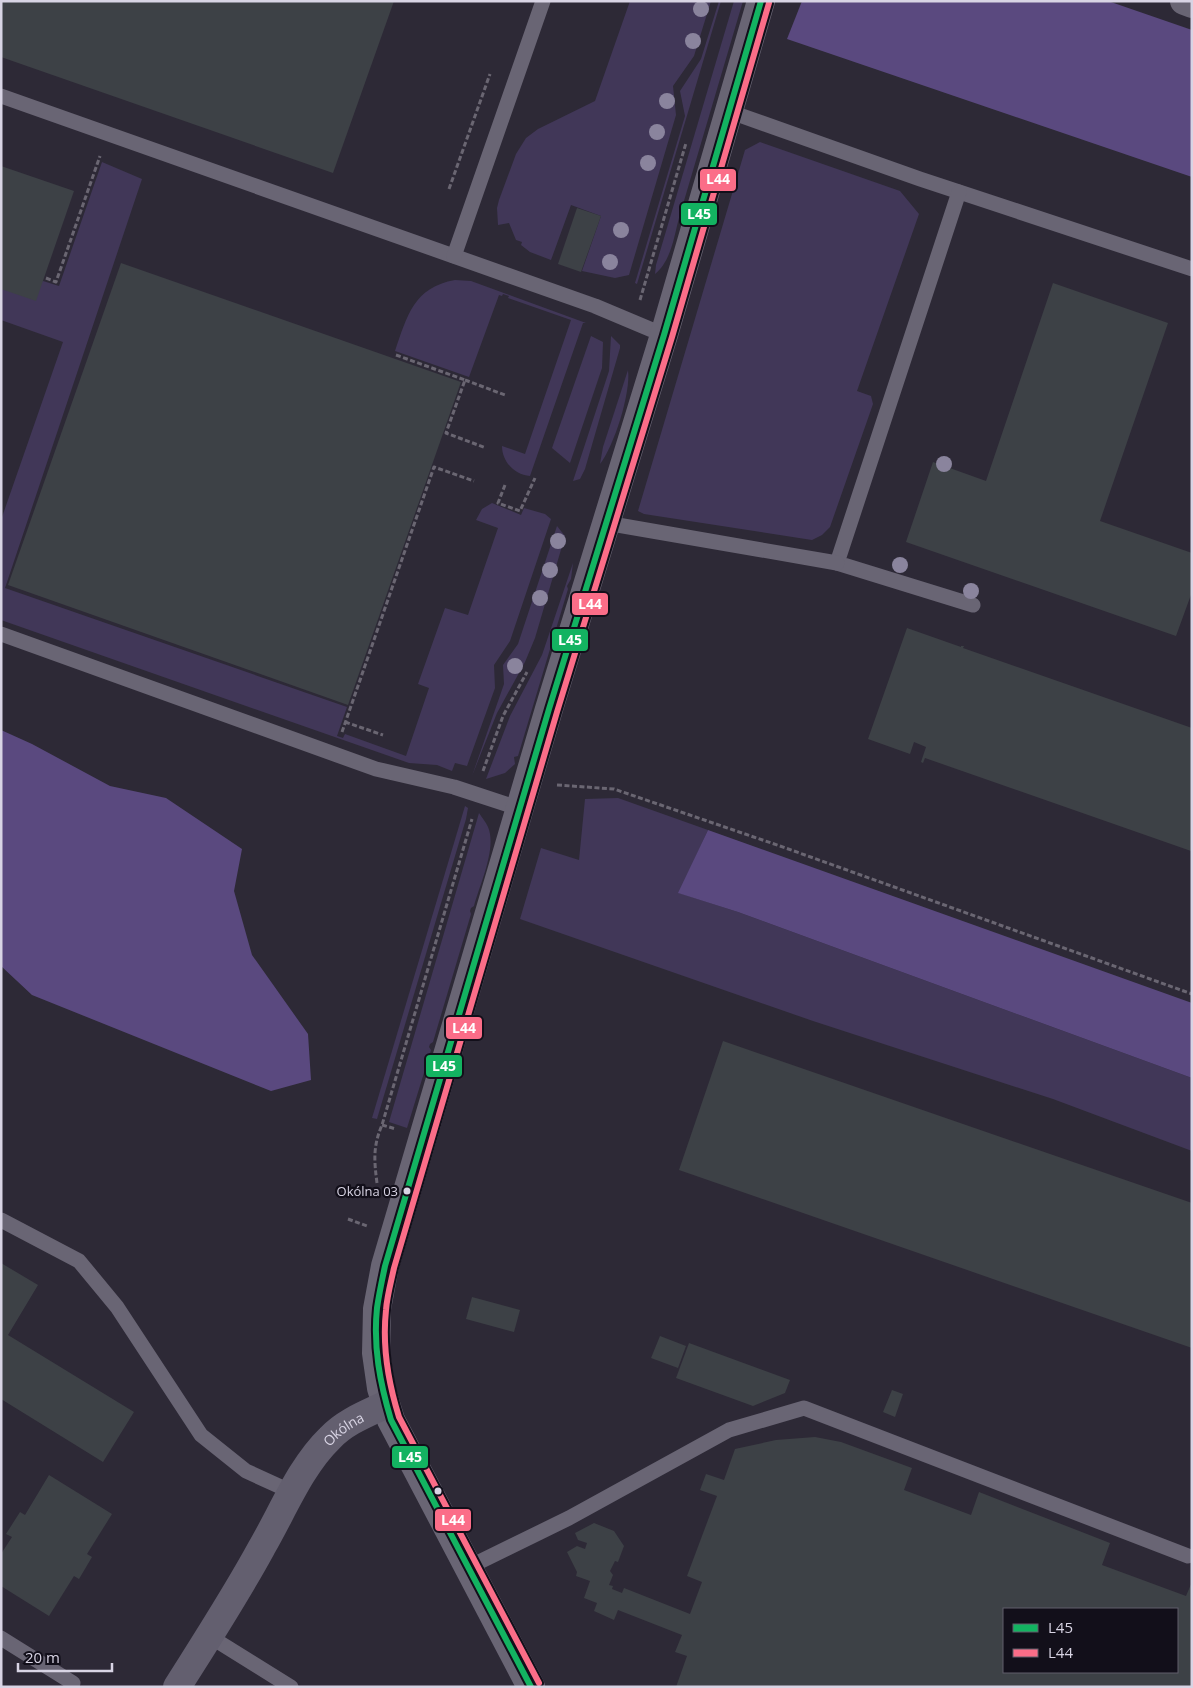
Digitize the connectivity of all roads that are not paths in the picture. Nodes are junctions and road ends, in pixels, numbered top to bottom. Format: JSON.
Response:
{"nodes":[{"id":1,"x":544,"y":1,"type":"edge"},
{"id":2,"x":761,"y":1,"type":"edge"},
{"id":3,"x":1184,"y":1,"type":"edge"},
{"id":4,"x":1192,"y":4,"type":"edge"},
{"id":5,"x":1,"y":96,"type":"edge"},
{"id":6,"x":728,"y":110,"type":"junction"},
{"id":7,"x":959,"y":192,"type":"junction"},
{"id":8,"x":454,"y":256,"type":"junction"},
{"id":9,"x":1192,"y":269,"type":"edge"},
{"id":10,"x":664,"y":335,"type":"junction"},
{"id":11,"x":606,"y":523,"type":"junction"},
{"id":12,"x":837,"y":562,"type":"junction"},
{"id":13,"x":973,"y":605,"type":"dead end"},
{"id":14,"x":1,"y":634,"type":"edge"},
{"id":15,"x":521,"y":809,"type":"junction"},
{"id":16,"x":1,"y":1220,"type":"edge"},
{"id":17,"x":385,"y":1405,"type":"junction"},
{"id":18,"x":292,"y":1492,"type":"junction"},
{"id":19,"x":1188,"y":1556,"type":"dead end"},
{"id":20,"x":469,"y":1567,"type":"junction"},
{"id":21,"x":209,"y":1636,"type":"junction"},
{"id":22,"x":1,"y":1638,"type":"edge"},
{"id":23,"x":73,"y":1684,"type":"dead end"},
{"id":24,"x":177,"y":1687,"type":"edge"},
{"id":25,"x":290,"y":1687,"type":"edge"},
{"id":26,"x":531,"y":1687,"type":"edge"}],
"edges":[{"from":1,"to":8,"type":"lane"},
{"from":2,"to":6,"type":"street"},
{"from":3,"to":4,"type":"street"},
{"from":5,"to":8,"type":"lane"},
{"from":6,"to":7,"type":"lane"},
{"from":6,"to":10,"type":"street"},
{"from":7,"to":9,"type":"lane"},
{"from":7,"to":12,"type":"lane"},
{"from":8,"to":10,"type":"lane"},
{"from":10,"to":11,"type":"street"},
{"from":11,"to":12,"type":"lane"},
{"from":11,"to":15,"type":"street"},
{"from":12,"to":13,"type":"lane"},
{"from":14,"to":15,"type":"lane"},
{"from":15,"to":17,"type":"street"},
{"from":16,"to":18,"type":"lane"},
{"from":17,"to":18,"type":"street","name":"Okólna"},
{"from":17,"to":20,"type":"street"},
{"from":18,"to":21,"type":"street","name":"Okólna"},
{"from":19,"to":20,"type":"lane"},
{"from":20,"to":26,"type":"street"},
{"from":21,"to":24,"type":"street","name":"Okólna"},
{"from":21,"to":25,"type":"lane"},
{"from":22,"to":23,"type":"lane"}]}
